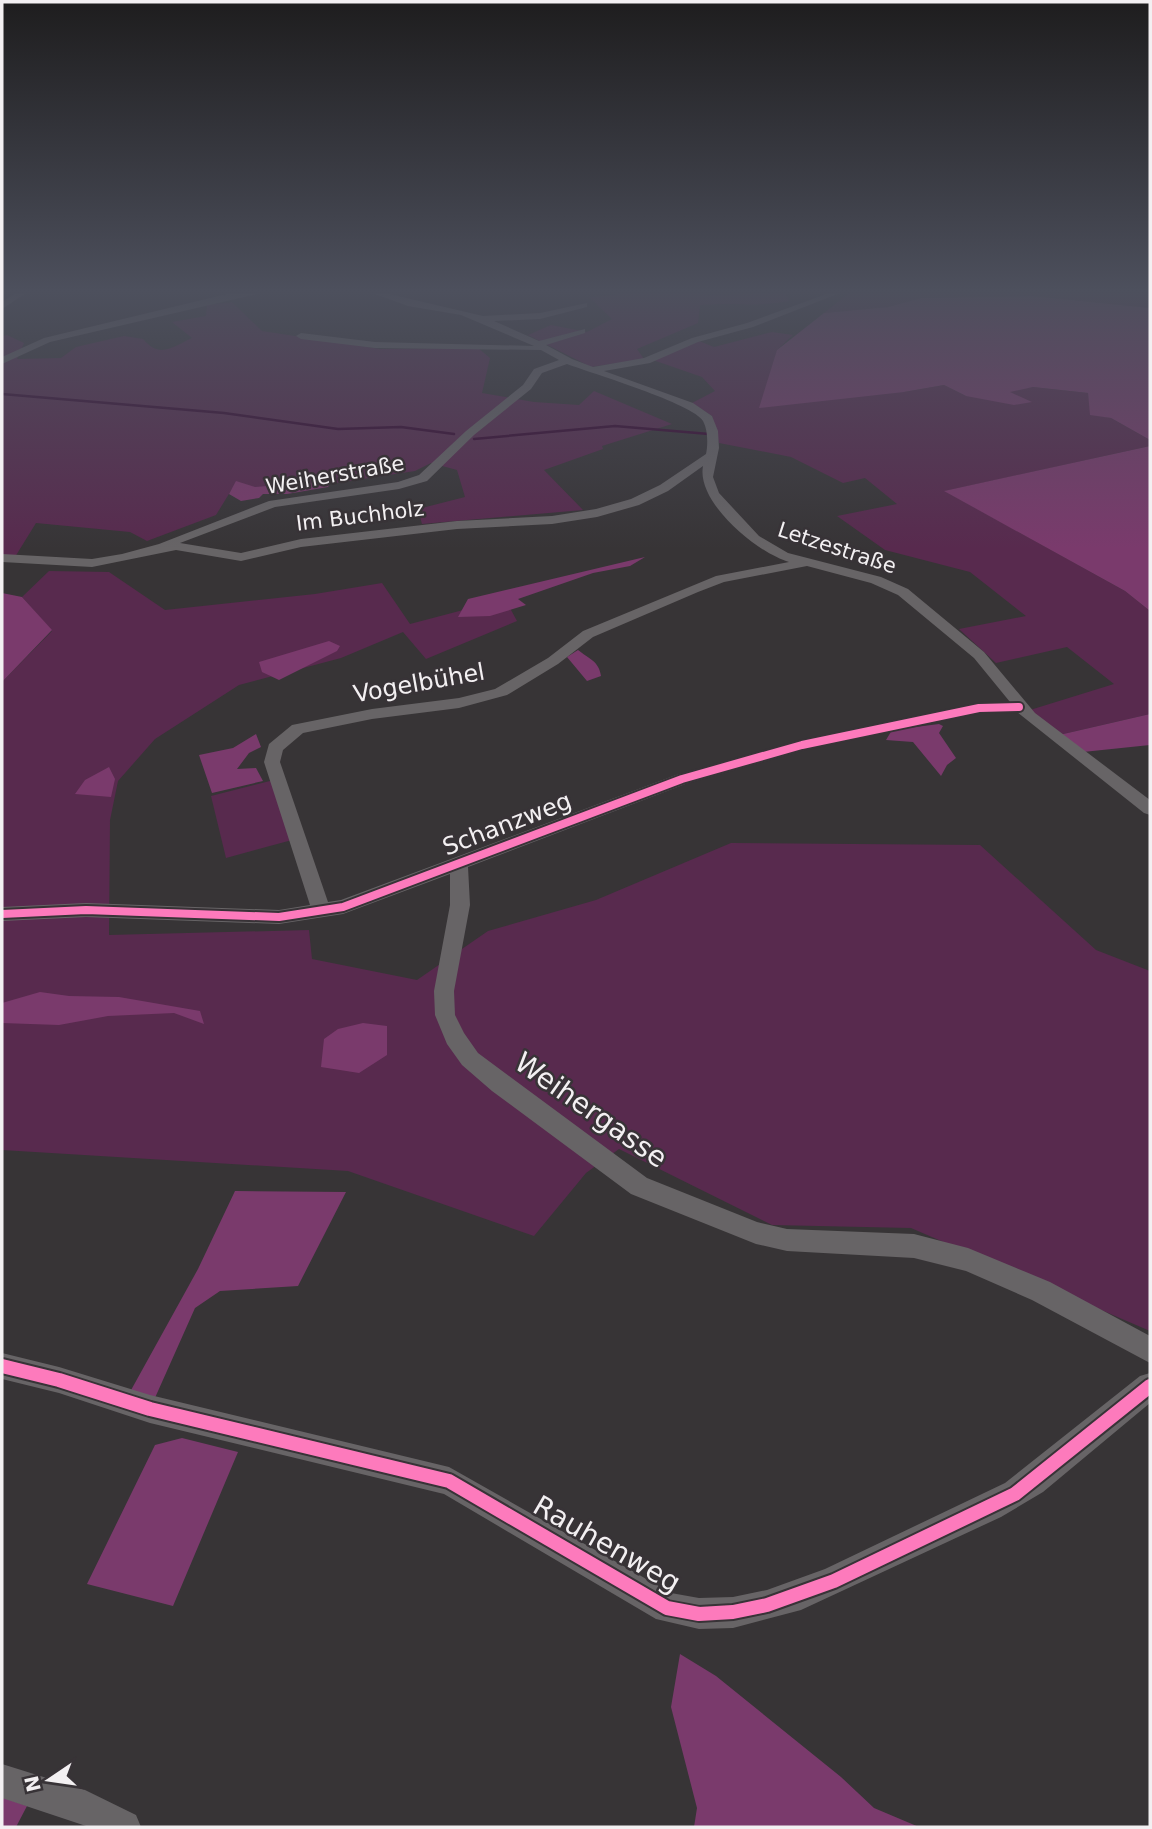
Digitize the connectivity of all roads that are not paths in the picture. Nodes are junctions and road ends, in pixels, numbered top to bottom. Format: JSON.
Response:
{"nodes":[{"id":1,"x":533,"y":378,"type":"edge"},
{"id":2,"x":619,"y":378,"type":"edge"},
{"id":3,"x":712,"y":455,"type":"junction"},
{"id":4,"x":155,"y":548,"type":"junction"},
{"id":5,"x":2,"y":558,"type":"edge"},
{"id":6,"x":804,"y":563,"type":"junction"},
{"id":7,"x":1019,"y":707,"type":"junction"},
{"id":8,"x":1150,"y":809,"type":"edge"},
{"id":9,"x":459,"y":863,"type":"junction"},
{"id":10,"x":321,"y":911,"type":"junction"},
{"id":11,"x":2,"y":914,"type":"edge"},
{"id":12,"x":1150,"y":1350,"type":"edge"},
{"id":13,"x":2,"y":1366,"type":"edge"},
{"id":14,"x":1150,"y":1386,"type":"edge"},
{"id":15,"x":2,"y":1781,"type":"edge"},
{"id":16,"x":124,"y":1827,"type":"edge"}],
"edges":[{"from":1,"to":4,"type":"street","name":"Weiherstraße"},
{"from":2,"to":3,"type":"street","name":"Letzestraße"},
{"from":3,"to":4,"type":"street","name":"Im Buchholz"},
{"from":3,"to":6,"type":"street","name":"Letzestraße"},
{"from":4,"to":5,"type":"street","name":"Im Buchholz"},
{"from":6,"to":7,"type":"street","name":"Letzestraße"},
{"from":6,"to":10,"type":"street","name":"Vogelbühel"},
{"from":7,"to":8,"type":"street","name":"Letzestraße"},
{"from":7,"to":9,"type":"street","name":"Schanzweg"},
{"from":9,"to":10,"type":"street","name":"Schanzweg"},
{"from":9,"to":12,"type":"street","name":"Weihergasse"},
{"from":10,"to":11,"type":"street","name":"Schanzweg"},
{"from":13,"to":14,"type":"street","name":"Rauhenweg"},
{"from":15,"to":16,"type":"street"}]}
